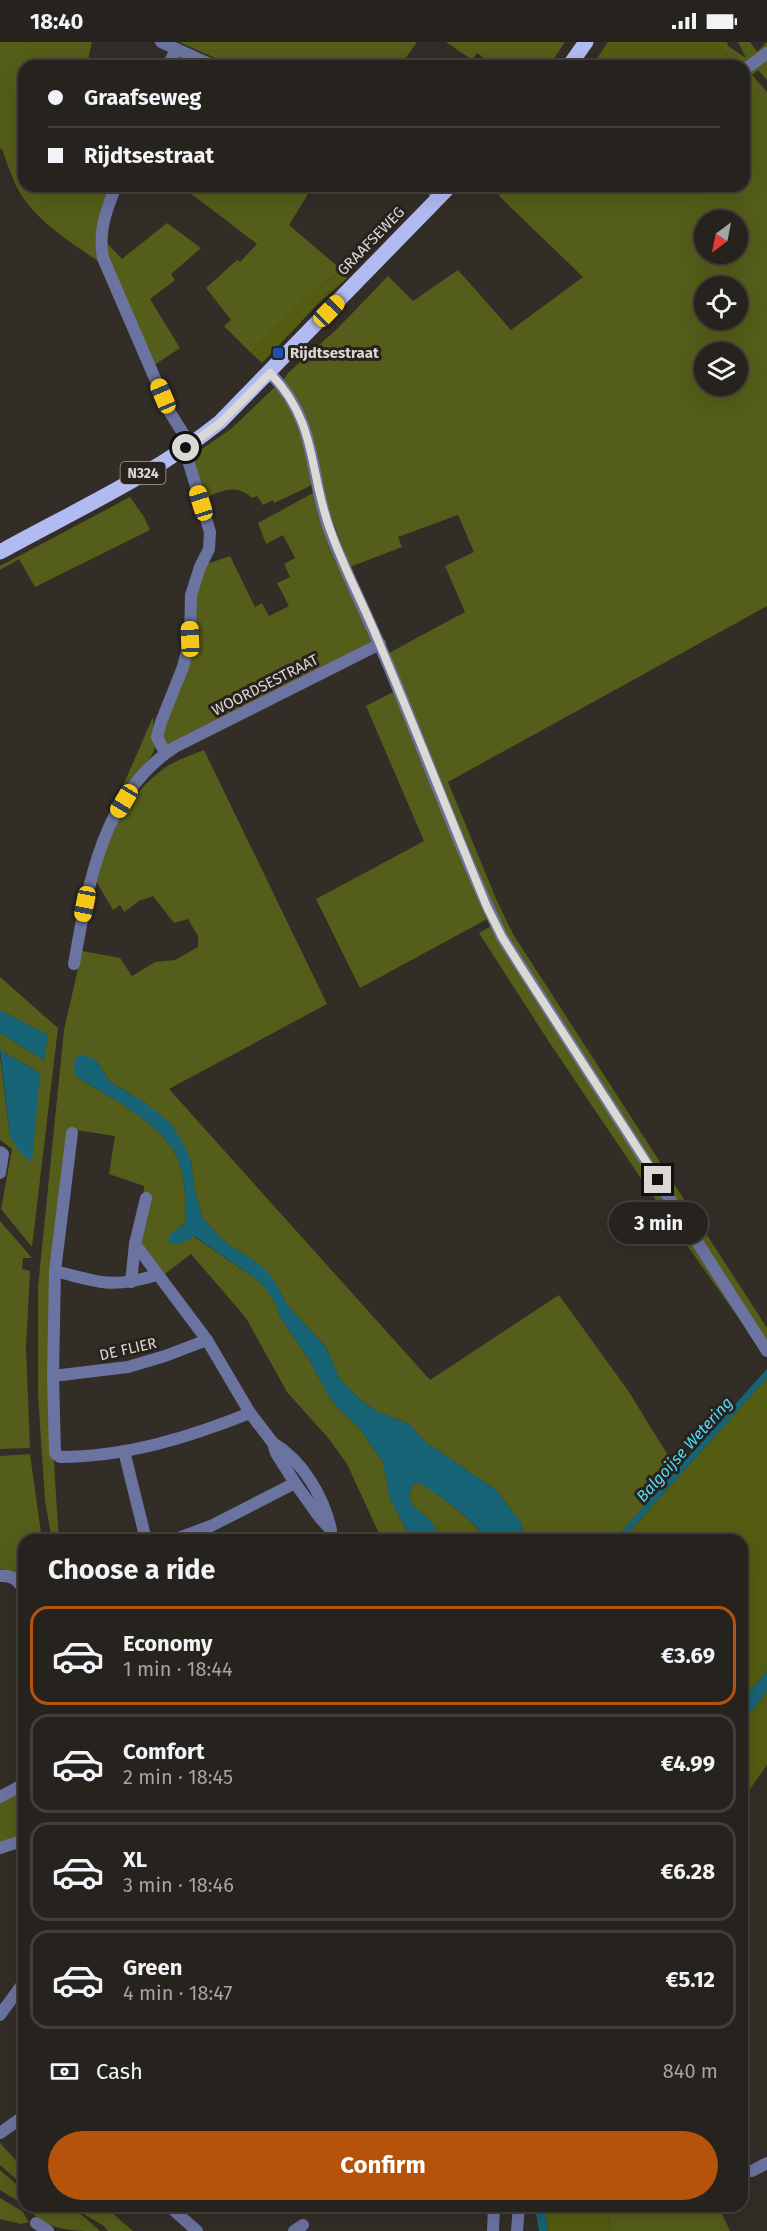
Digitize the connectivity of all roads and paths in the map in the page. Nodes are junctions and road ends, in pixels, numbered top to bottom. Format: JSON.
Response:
{"nodes":[{"id":1,"x":161,"y":42,"type":"edge"},
{"id":2,"x":577,"y":42,"type":"edge"},
{"id":3,"x":586,"y":42,"type":"edge"},
{"id":4,"x":176,"y":49,"type":"junction"},
{"id":5,"x":767,"y":53,"type":"edge"},
{"id":6,"x":171,"y":60,"type":"edge"},
{"id":7,"x":201,"y":60,"type":"edge"},
{"id":8,"x":565,"y":60,"type":"edge"},
{"id":9,"x":573,"y":60,"type":"edge"},
{"id":10,"x":750,"y":66,"type":"edge"},
{"id":11,"x":114,"y":192,"type":"edge"},
{"id":12,"x":437,"y":192,"type":"edge"},
{"id":13,"x":270,"y":373,"type":"junction"},
{"id":14,"x":186,"y":448,"type":"junction"},
{"id":15,"x":0,"y":552,"type":"edge"},
{"id":16,"x":380,"y":644,"type":"junction"},
{"id":17,"x":165,"y":753,"type":"junction"},
{"id":18,"x":74,"y":964,"type":"dead end"},
{"id":19,"x":72,"y":1133,"type":"dead end"},
{"id":20,"x":1,"y":1153,"type":"edge"},
{"id":21,"x":0,"y":1173,"type":"edge"},
{"id":22,"x":146,"y":1198,"type":"dead end"},
{"id":23,"x":135,"y":1244,"type":"junction"},
{"id":24,"x":55,"y":1271,"type":"junction"},
{"id":25,"x":157,"y":1275,"type":"junction"},
{"id":26,"x":132,"y":1282,"type":"junction"},
{"id":27,"x":207,"y":1340,"type":"junction"},
{"id":28,"x":767,"y":1351,"type":"edge"},
{"id":29,"x":53,"y":1376,"type":"junction"},
{"id":30,"x":250,"y":1413,"type":"junction"},
{"id":31,"x":273,"y":1443,"type":"junction"},
{"id":32,"x":124,"y":1451,"type":"junction"},
{"id":33,"x":295,"y":1483,"type":"junction"},
{"id":34,"x":145,"y":1534,"type":"edge"},
{"id":35,"x":189,"y":1534,"type":"edge"},
{"id":36,"x":333,"y":1534,"type":"edge"},
{"id":37,"x":334,"y":1534,"type":"edge"},
{"id":38,"x":0,"y":1576,"type":"edge"},
{"id":39,"x":18,"y":1581,"type":"edge"},
{"id":40,"x":18,"y":1787,"type":"edge"},
{"id":41,"x":0,"y":1797,"type":"edge"},
{"id":42,"x":18,"y":1842,"type":"edge"},
{"id":43,"x":0,"y":1848,"type":"edge"},
{"id":44,"x":18,"y":1990,"type":"edge"},
{"id":45,"x":0,"y":2015,"type":"edge"},
{"id":46,"x":18,"y":2120,"type":"edge"},
{"id":47,"x":0,"y":2133,"type":"edge"},
{"id":48,"x":767,"y":2163,"type":"edge"},
{"id":49,"x":752,"y":2171,"type":"dead end"},
{"id":50,"x":176,"y":2212,"type":"edge"},
{"id":51,"x":494,"y":2212,"type":"edge"},
{"id":52,"x":519,"y":2212,"type":"edge"},
{"id":53,"x":36,"y":2223,"type":"dead end"},
{"id":54,"x":48,"y":2231,"type":"edge"},
{"id":55,"x":197,"y":2231,"type":"edge"},
{"id":56,"x":493,"y":2231,"type":"edge"},
{"id":57,"x":517,"y":2231,"type":"edge"}],
"edges":[{"from":1,"to":4,"type":"street"},
{"from":2,"to":8,"type":"main road"},
{"from":3,"to":9,"type":"main road"},
{"from":4,"to":6,"type":"street"},
{"from":4,"to":7,"type":"street"},
{"from":5,"to":10,"type":"street"},
{"from":11,"to":14,"type":"street"},
{"from":12,"to":13,"type":"main road","name":"GRAAFSEWEG","number":"N324"},
{"from":13,"to":14,"type":"main road","name":"GRAAFSEWEG","number":"N324"},
{"from":13,"to":16,"type":"street"},
{"from":14,"to":15,"type":"main road","name":"GRAAFSEWEG","number":"N324"},
{"from":14,"to":17,"type":"street"},
{"from":16,"to":17,"type":"street","name":"WOORDSESTRAAT"},
{"from":16,"to":28,"type":"street"},
{"from":17,"to":18,"type":"street","name":"WOORDSESTRAAT"},
{"from":19,"to":24,"type":"street"},
{"from":20,"to":21,"type":"street"},
{"from":22,"to":23,"type":"street"},
{"from":23,"to":25,"type":"street"},
{"from":23,"to":26,"type":"street"},
{"from":24,"to":26,"type":"street"},
{"from":24,"to":29,"type":"street"},
{"from":25,"to":26,"type":"street"},
{"from":25,"to":27,"type":"street"},
{"from":27,"to":29,"type":"street","name":"DE FLIER"},
{"from":27,"to":30,"type":"street"},
{"from":29,"to":32,"type":"street"},
{"from":30,"to":31,"type":"street"},
{"from":30,"to":32,"type":"street"},
{"from":31,"to":33,"type":"street"},
{"from":31,"to":37,"type":"street"},
{"from":32,"to":34,"type":"street"},
{"from":33,"to":35,"type":"street"},
{"from":33,"to":36,"type":"street"},
{"from":38,"to":39,"type":"street"},
{"from":40,"to":41,"type":"street"},
{"from":42,"to":43,"type":"street"},
{"from":44,"to":45,"type":"street"},
{"from":46,"to":47,"type":"street"},
{"from":48,"to":49,"type":"street"},
{"from":50,"to":55,"type":"street"},
{"from":51,"to":56,"type":"street"},
{"from":52,"to":57,"type":"street"},
{"from":53,"to":54,"type":"street"}]}
